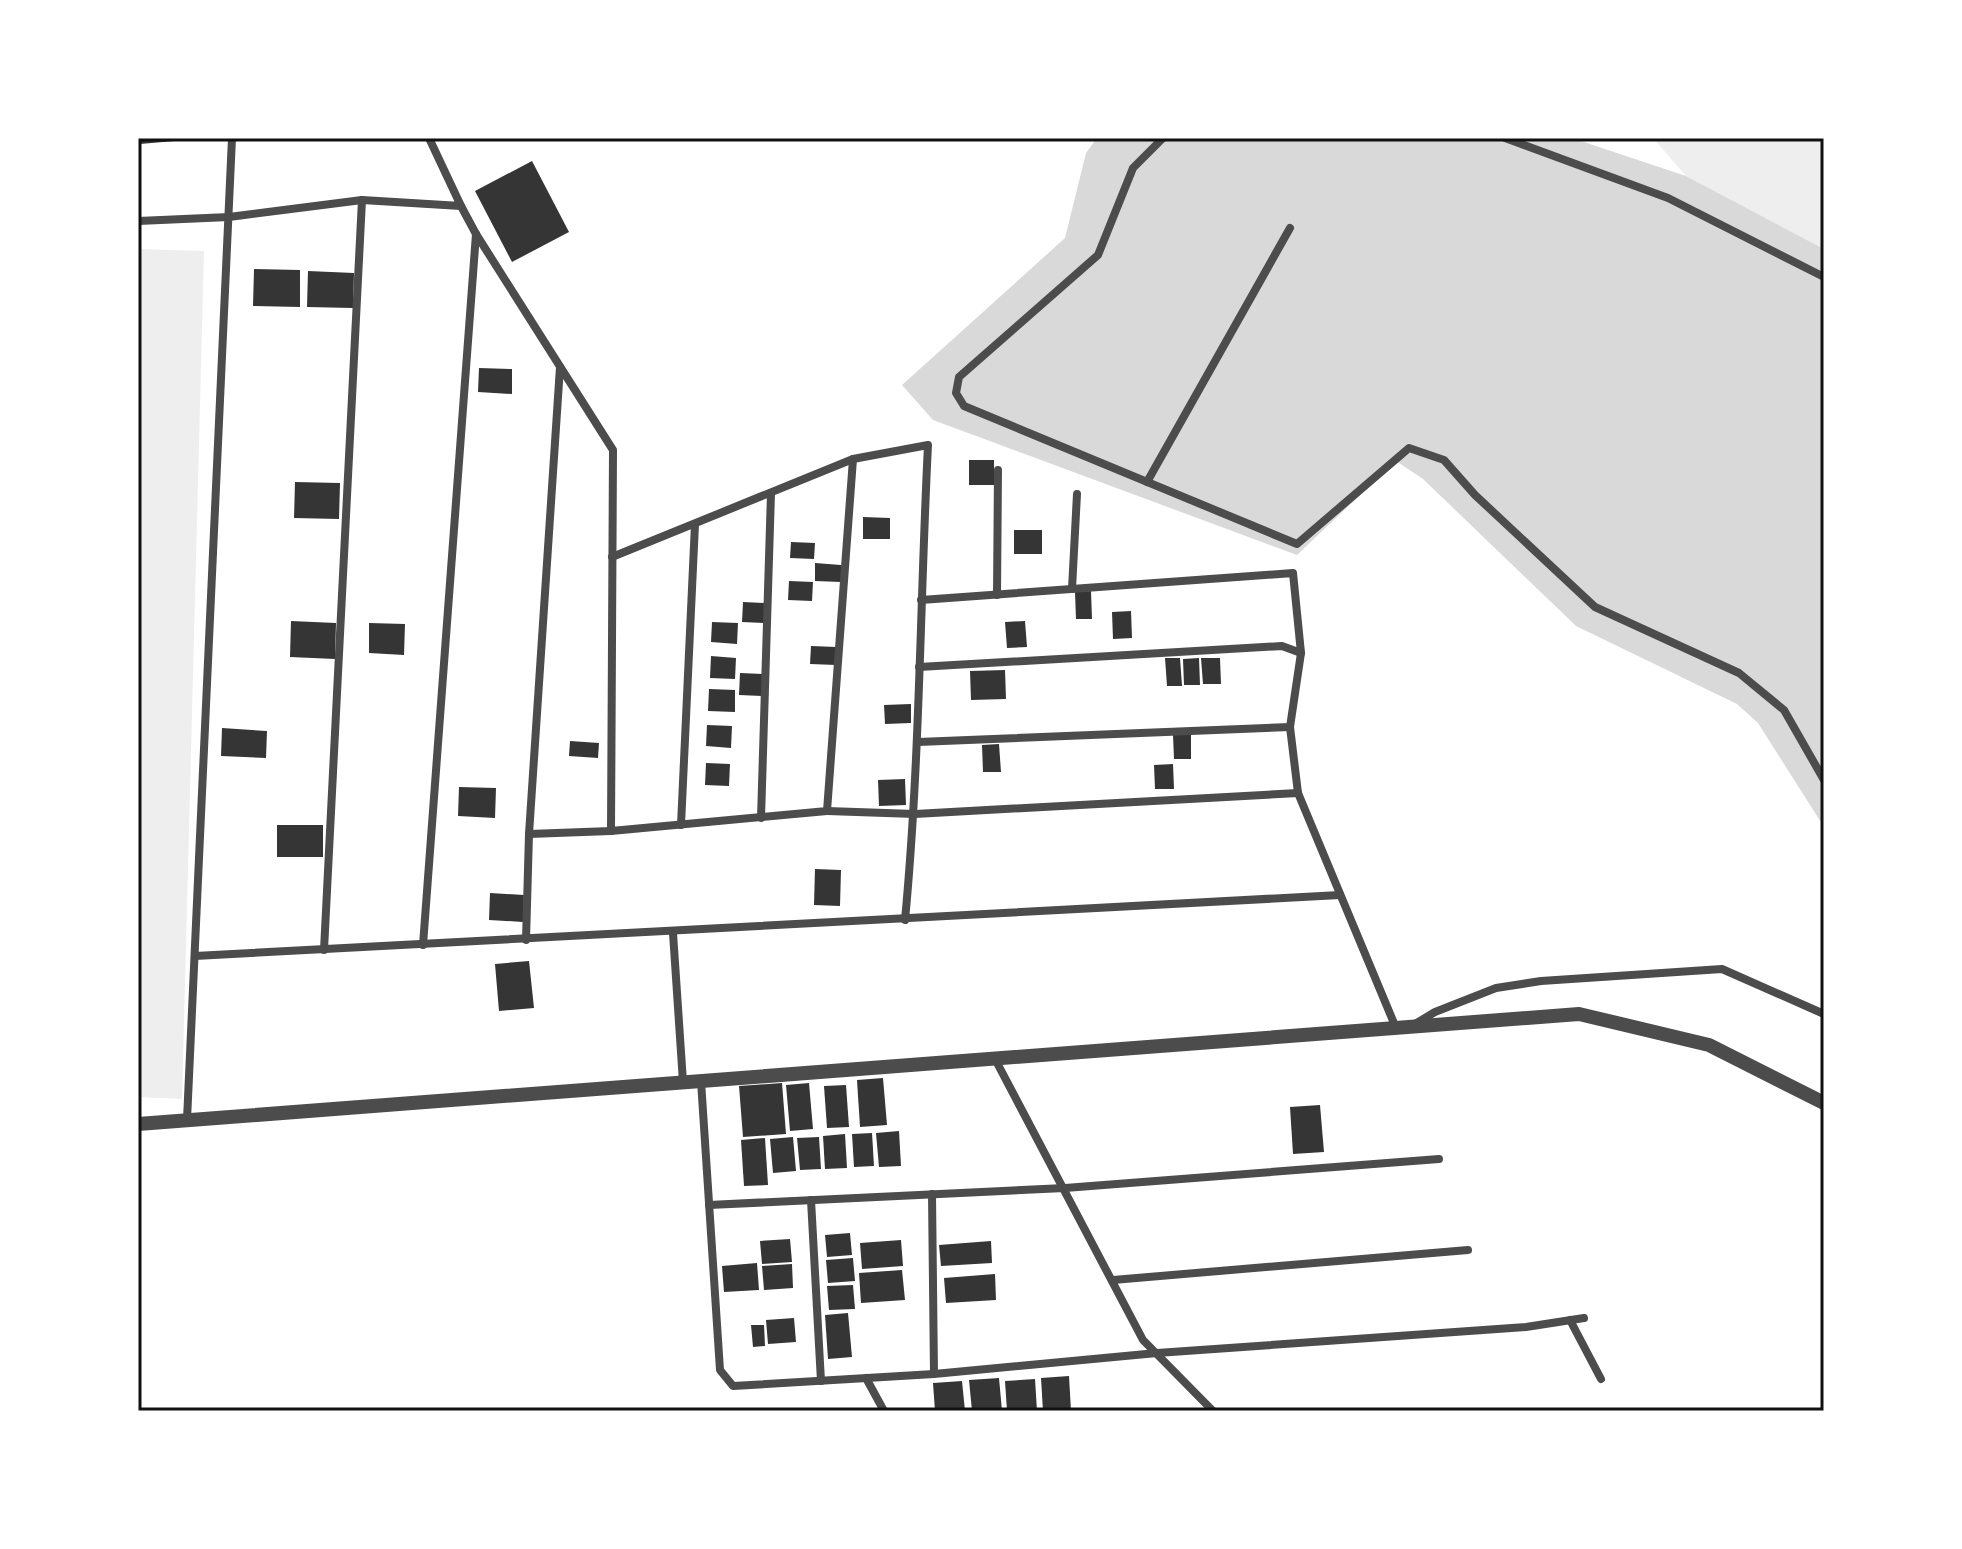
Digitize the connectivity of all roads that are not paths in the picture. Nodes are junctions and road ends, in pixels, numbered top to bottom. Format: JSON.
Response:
{"nodes":[{"id":1,"x":232,"y":138,"type":"edge"},
{"id":2,"x":429,"y":138,"type":"edge"},
{"id":3,"x":1163,"y":138,"type":"edge"},
{"id":4,"x":1505,"y":138,"type":"edge"},
{"id":5,"x":362,"y":200,"type":"junction"},
{"id":6,"x":461,"y":206,"type":"junction"},
{"id":7,"x":229,"y":217,"type":"junction"},
{"id":8,"x":138,"y":221,"type":"edge"},
{"id":9,"x":1290,"y":228,"type":"dead end"},
{"id":10,"x":476,"y":234,"type":"junction"},
{"id":11,"x":1824,"y":277,"type":"edge"},
{"id":12,"x":560,"y":367,"type":"junction"},
{"id":13,"x":853,"y":459,"type":"junction"},
{"id":14,"x":998,"y":470,"type":"dead end"},
{"id":15,"x":1147,"y":482,"type":"junction"},
{"id":16,"x":771,"y":493,"type":"junction"},
{"id":17,"x":1077,"y":494,"type":"dead end"},
{"id":18,"x":695,"y":524,"type":"junction"},
{"id":19,"x":612,"y":557,"type":"junction"},
{"id":20,"x":1072,"y":589,"type":"junction"},
{"id":21,"x":997,"y":595,"type":"junction"},
{"id":22,"x":921,"y":600,"type":"junction"},
{"id":23,"x":1301,"y":653,"type":"junction"},
{"id":24,"x":919,"y":667,"type":"junction"},
{"id":25,"x":1290,"y":727,"type":"junction"},
{"id":26,"x":918,"y":742,"type":"junction"},
{"id":27,"x":1824,"y":780,"type":"edge"},
{"id":28,"x":1298,"y":793,"type":"junction"},
{"id":29,"x":827,"y":811,"type":"junction"},
{"id":30,"x":915,"y":814,"type":"junction"},
{"id":31,"x":761,"y":818,"type":"junction"},
{"id":32,"x":681,"y":825,"type":"junction"},
{"id":33,"x":611,"y":831,"type":"junction"},
{"id":34,"x":529,"y":834,"type":"junction"},
{"id":35,"x":1340,"y":895,"type":"junction"},
{"id":36,"x":905,"y":920,"type":"junction"},
{"id":37,"x":673,"y":933,"type":"junction"},
{"id":38,"x":526,"y":940,"type":"junction"},
{"id":39,"x":423,"y":945,"type":"junction"},
{"id":40,"x":324,"y":950,"type":"junction"},
{"id":41,"x":195,"y":956,"type":"junction"},
{"id":42,"x":1824,"y":1014,"type":"edge"},
{"id":43,"x":1412,"y":1027,"type":"junction"},
{"id":44,"x":1396,"y":1028,"type":"junction"},
{"id":45,"x":995,"y":1059,"type":"junction"},
{"id":46,"x":701,"y":1081,"type":"junction"},
{"id":47,"x":683,"y":1082,"type":"junction"},
{"id":48,"x":1824,"y":1103,"type":"edge"},
{"id":49,"x":187,"y":1120,"type":"junction"},
{"id":50,"x":138,"y":1124,"type":"edge"},
{"id":51,"x":1439,"y":1159,"type":"dead end"},
{"id":52,"x":1065,"y":1188,"type":"junction"},
{"id":53,"x":932,"y":1194,"type":"junction"},
{"id":54,"x":811,"y":1200,"type":"junction"},
{"id":55,"x":709,"y":1205,"type":"junction"},
{"id":56,"x":1468,"y":1250,"type":"dead end"},
{"id":57,"x":1113,"y":1280,"type":"junction"},
{"id":58,"x":1584,"y":1318,"type":"dead end"},
{"id":59,"x":1570,"y":1320,"type":"junction"},
{"id":60,"x":1157,"y":1353,"type":"junction"},
{"id":61,"x":934,"y":1374,"type":"junction"},
{"id":62,"x":866,"y":1378,"type":"junction"},
{"id":63,"x":1601,"y":1379,"type":"dead end"},
{"id":64,"x":821,"y":1381,"type":"junction"},
{"id":65,"x":884,"y":1411,"type":"edge"},
{"id":66,"x":1213,"y":1411,"type":"edge"}],
"edges":[{"from":1,"to":7,"type":"street"},
{"from":2,"to":6,"type":"street"},
{"from":3,"to":15,"type":"street"},
{"from":4,"to":11,"type":"street"},
{"from":5,"to":6,"type":"street"},
{"from":5,"to":7,"type":"street"},
{"from":5,"to":40,"type":"street"},
{"from":6,"to":10,"type":"street"},
{"from":7,"to":8,"type":"street"},
{"from":7,"to":41,"type":"street"},
{"from":9,"to":15,"type":"street"},
{"from":10,"to":12,"type":"street"},
{"from":10,"to":39,"type":"street"},
{"from":12,"to":19,"type":"street"},
{"from":12,"to":34,"type":"street"},
{"from":13,"to":16,"type":"street"},
{"from":13,"to":22,"type":"street"},
{"from":13,"to":29,"type":"street"},
{"from":14,"to":21,"type":"street"},
{"from":15,"to":27,"type":"street"},
{"from":16,"to":18,"type":"street"},
{"from":16,"to":31,"type":"street"},
{"from":17,"to":20,"type":"street"},
{"from":18,"to":19,"type":"street"},
{"from":18,"to":32,"type":"street"},
{"from":19,"to":33,"type":"street"},
{"from":20,"to":21,"type":"street"},
{"from":20,"to":23,"type":"street"},
{"from":21,"to":22,"type":"street"},
{"from":22,"to":24,"type":"street"},
{"from":23,"to":24,"type":"street"},
{"from":23,"to":25,"type":"street"},
{"from":24,"to":26,"type":"street"},
{"from":25,"to":26,"type":"street"},
{"from":25,"to":28,"type":"street"},
{"from":26,"to":30,"type":"street"},
{"from":28,"to":30,"type":"street"},
{"from":28,"to":35,"type":"street"},
{"from":29,"to":30,"type":"street"},
{"from":29,"to":31,"type":"street"},
{"from":30,"to":36,"type":"street"},
{"from":31,"to":32,"type":"street"},
{"from":32,"to":33,"type":"street"},
{"from":33,"to":34,"type":"street"},
{"from":34,"to":38,"type":"street"},
{"from":35,"to":36,"type":"street"},
{"from":35,"to":44,"type":"street"},
{"from":36,"to":37,"type":"street"},
{"from":37,"to":38,"type":"street"},
{"from":37,"to":47,"type":"street"},
{"from":38,"to":39,"type":"street"},
{"from":39,"to":40,"type":"street"},
{"from":40,"to":41,"type":"street"},
{"from":41,"to":49,"type":"street"},
{"from":42,"to":43,"type":"street"},
{"from":43,"to":44,"type":"street"},
{"from":43,"to":48,"type":"street"},
{"from":44,"to":45,"type":"street"},
{"from":45,"to":46,"type":"street"},
{"from":45,"to":52,"type":"street"},
{"from":46,"to":47,"type":"street"},
{"from":46,"to":55,"type":"street"},
{"from":47,"to":49,"type":"street"},
{"from":49,"to":50,"type":"street"},
{"from":51,"to":52,"type":"street"},
{"from":52,"to":53,"type":"street"},
{"from":52,"to":57,"type":"street"},
{"from":53,"to":54,"type":"street"},
{"from":53,"to":61,"type":"street"},
{"from":54,"to":55,"type":"street"},
{"from":54,"to":64,"type":"street"},
{"from":55,"to":64,"type":"street"},
{"from":56,"to":57,"type":"street"},
{"from":57,"to":60,"type":"street"},
{"from":58,"to":59,"type":"street"},
{"from":59,"to":60,"type":"street"},
{"from":59,"to":63,"type":"street"},
{"from":60,"to":61,"type":"street"},
{"from":60,"to":66,"type":"street"},
{"from":61,"to":62,"type":"street"},
{"from":62,"to":64,"type":"street"},
{"from":62,"to":65,"type":"street"}]}
